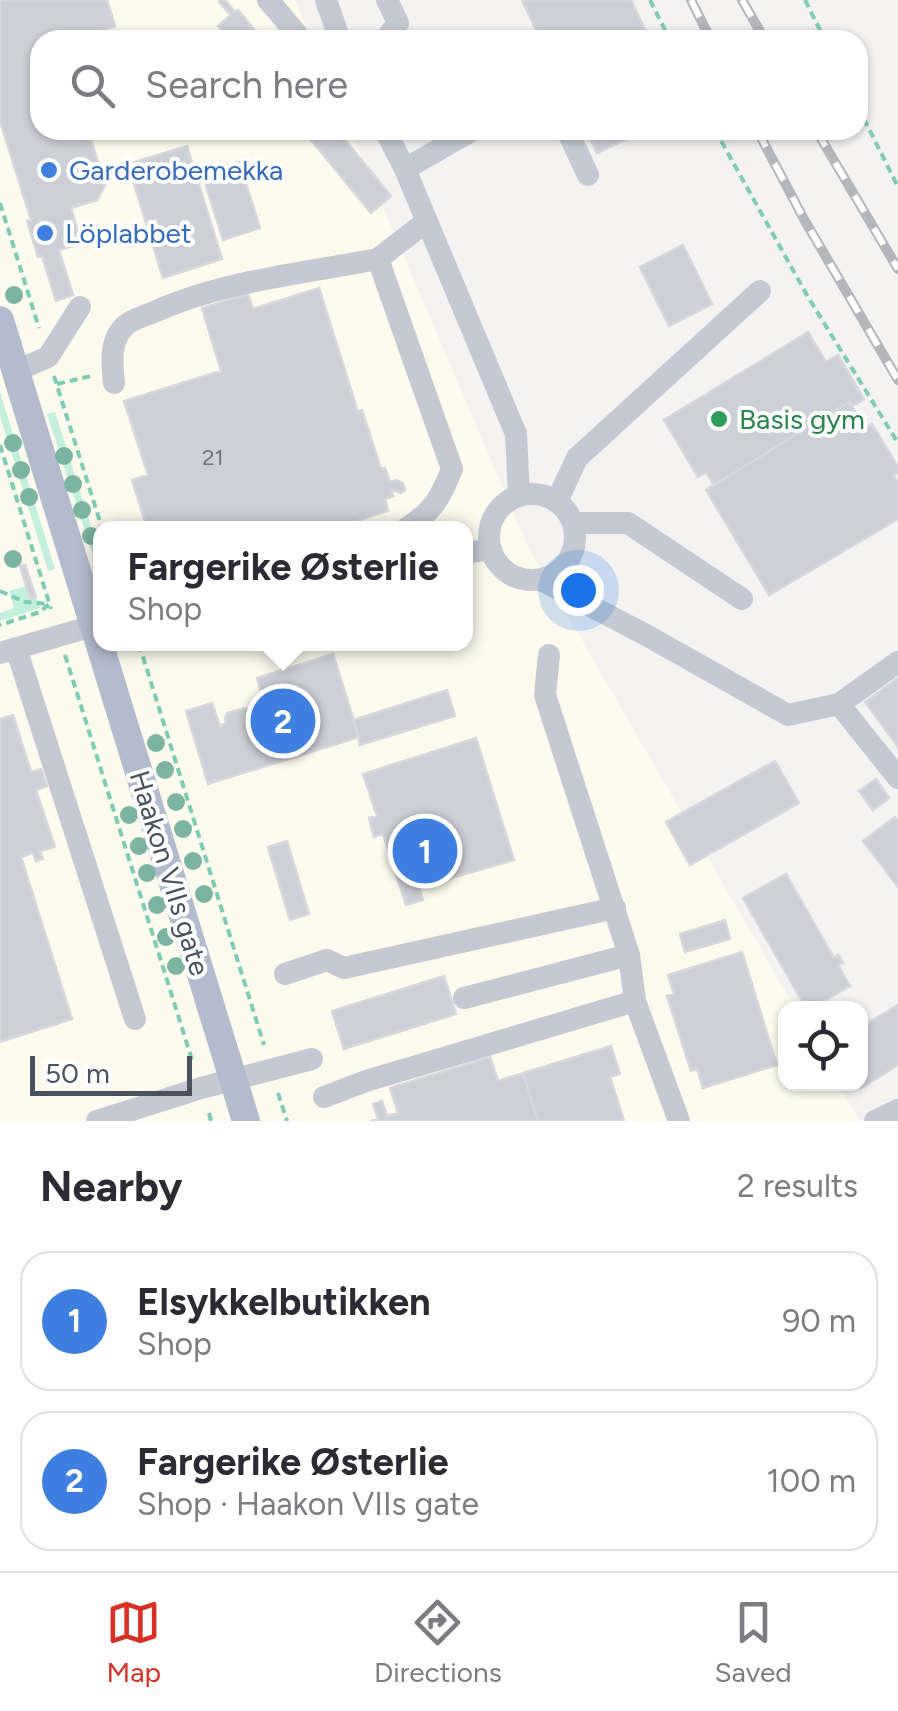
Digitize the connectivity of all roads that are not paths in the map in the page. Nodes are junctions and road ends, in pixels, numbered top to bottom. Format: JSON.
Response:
{"nodes":[{"id":1,"x":268,"y":0,"type":"edge"},
{"id":2,"x":326,"y":0,"type":"edge"},
{"id":3,"x":386,"y":0,"type":"edge"},
{"id":4,"x":294,"y":30,"type":"edge"},
{"id":5,"x":336,"y":30,"type":"edge"},
{"id":6,"x":393,"y":30,"type":"edge"},
{"id":7,"x":389,"y":140,"type":"edge"},
{"id":8,"x":455,"y":140,"type":"edge"},
{"id":9,"x":572,"y":140,"type":"edge"},
{"id":10,"x":405,"y":169,"type":"junction"},
{"id":11,"x":588,"y":175,"type":"dead end"},
{"id":12,"x":427,"y":221,"type":"junction"},
{"id":13,"x":378,"y":259,"type":"junction"},
{"id":14,"x":760,"y":291,"type":"dead end"},
{"id":15,"x":80,"y":307,"type":"dead end"},
{"id":16,"x":0,"y":320,"type":"edge"},
{"id":17,"x":16,"y":371,"type":"junction"},
{"id":18,"x":113,"y":377,"type":"road end"},
{"id":19,"x":519,"y":496,"type":"junction"},
{"id":20,"x":557,"y":501,"type":"junction"},
{"id":21,"x":417,"y":521,"type":"edge"},
{"id":22,"x":574,"y":524,"type":"junction"},
{"id":23,"x":491,"y":549,"type":"junction"},
{"id":24,"x":473,"y":552,"type":"edge"},
{"id":25,"x":541,"y":580,"type":"junction"},
{"id":26,"x":742,"y":599,"type":"dead end"},
{"id":27,"x":93,"y":612,"type":"edge"},
{"id":28,"x":93,"y":626,"type":"edge"},
{"id":29,"x":8,"y":650,"type":"edge"},
{"id":30,"x":105,"y":651,"type":"edge"},
{"id":31,"x":549,"y":655,"type":"dead end"},
{"id":32,"x":898,"y":662,"type":"edge"},
{"id":33,"x":840,"y":704,"type":"junction"},
{"id":34,"x":898,"y":778,"type":"edge"},
{"id":35,"x":616,"y":908,"type":"junction"},
{"id":36,"x":629,"y":954,"type":"junction"},
{"id":37,"x":285,"y":974,"type":"dead end"},
{"id":38,"x":464,"y":998,"type":"dead end"},
{"id":39,"x":635,"y":1001,"type":"junction"},
{"id":40,"x":135,"y":1020,"type":"dead end"},
{"id":41,"x":312,"y":1059,"type":"dead end"},
{"id":42,"x":233,"y":1080,"type":"junction"},
{"id":43,"x":324,"y":1096,"type":"dead end"},
{"id":44,"x":898,"y":1110,"type":"edge"},
{"id":45,"x":97,"y":1121,"type":"edge"},
{"id":46,"x":246,"y":1121,"type":"edge"},
{"id":47,"x":679,"y":1121,"type":"edge"},
{"id":48,"x":876,"y":1121,"type":"edge"}],
"edges":[{"from":1,"to":4,"type":"street"},
{"from":2,"to":5,"type":"street"},
{"from":3,"to":6,"type":"street"},
{"from":7,"to":10,"type":"street"},
{"from":8,"to":10,"type":"street"},
{"from":9,"to":11,"type":"street"},
{"from":10,"to":12,"type":"street"},
{"from":12,"to":13,"type":"street"},
{"from":12,"to":19,"type":"street"},
{"from":13,"to":18,"type":"street"},
{"from":13,"to":21,"type":"street"},
{"from":14,"to":20,"type":"street"},
{"from":15,"to":17,"type":"street"},
{"from":16,"to":17,"type":"main road","name":"Haakon VIIs gate"},
{"from":17,"to":27,"type":"main road","name":"Haakon VIIs gate"},
{"from":19,"to":20,"type":"street"},
{"from":19,"to":23,"type":"street"},
{"from":20,"to":22,"type":"street"},
{"from":22,"to":25,"type":"street"},
{"from":22,"to":26,"type":"street"},
{"from":23,"to":24,"type":"street"},
{"from":23,"to":25,"type":"street"},
{"from":25,"to":33,"type":"street"},
{"from":28,"to":29,"type":"street"},
{"from":29,"to":40,"type":"street"},
{"from":30,"to":42,"type":"main road","name":"Haakon VIIs gate"},
{"from":31,"to":35,"type":"street"},
{"from":32,"to":33,"type":"street"},
{"from":33,"to":34,"type":"street"},
{"from":35,"to":36,"type":"street"},
{"from":35,"to":37,"type":"street"},
{"from":36,"to":38,"type":"street"},
{"from":36,"to":39,"type":"street"},
{"from":39,"to":43,"type":"street"},
{"from":39,"to":47,"type":"street"},
{"from":41,"to":42,"type":"street"},
{"from":42,"to":45,"type":"street"},
{"from":42,"to":46,"type":"main road","name":"Haakon VIIs gate"},
{"from":44,"to":48,"type":"street"}]}
